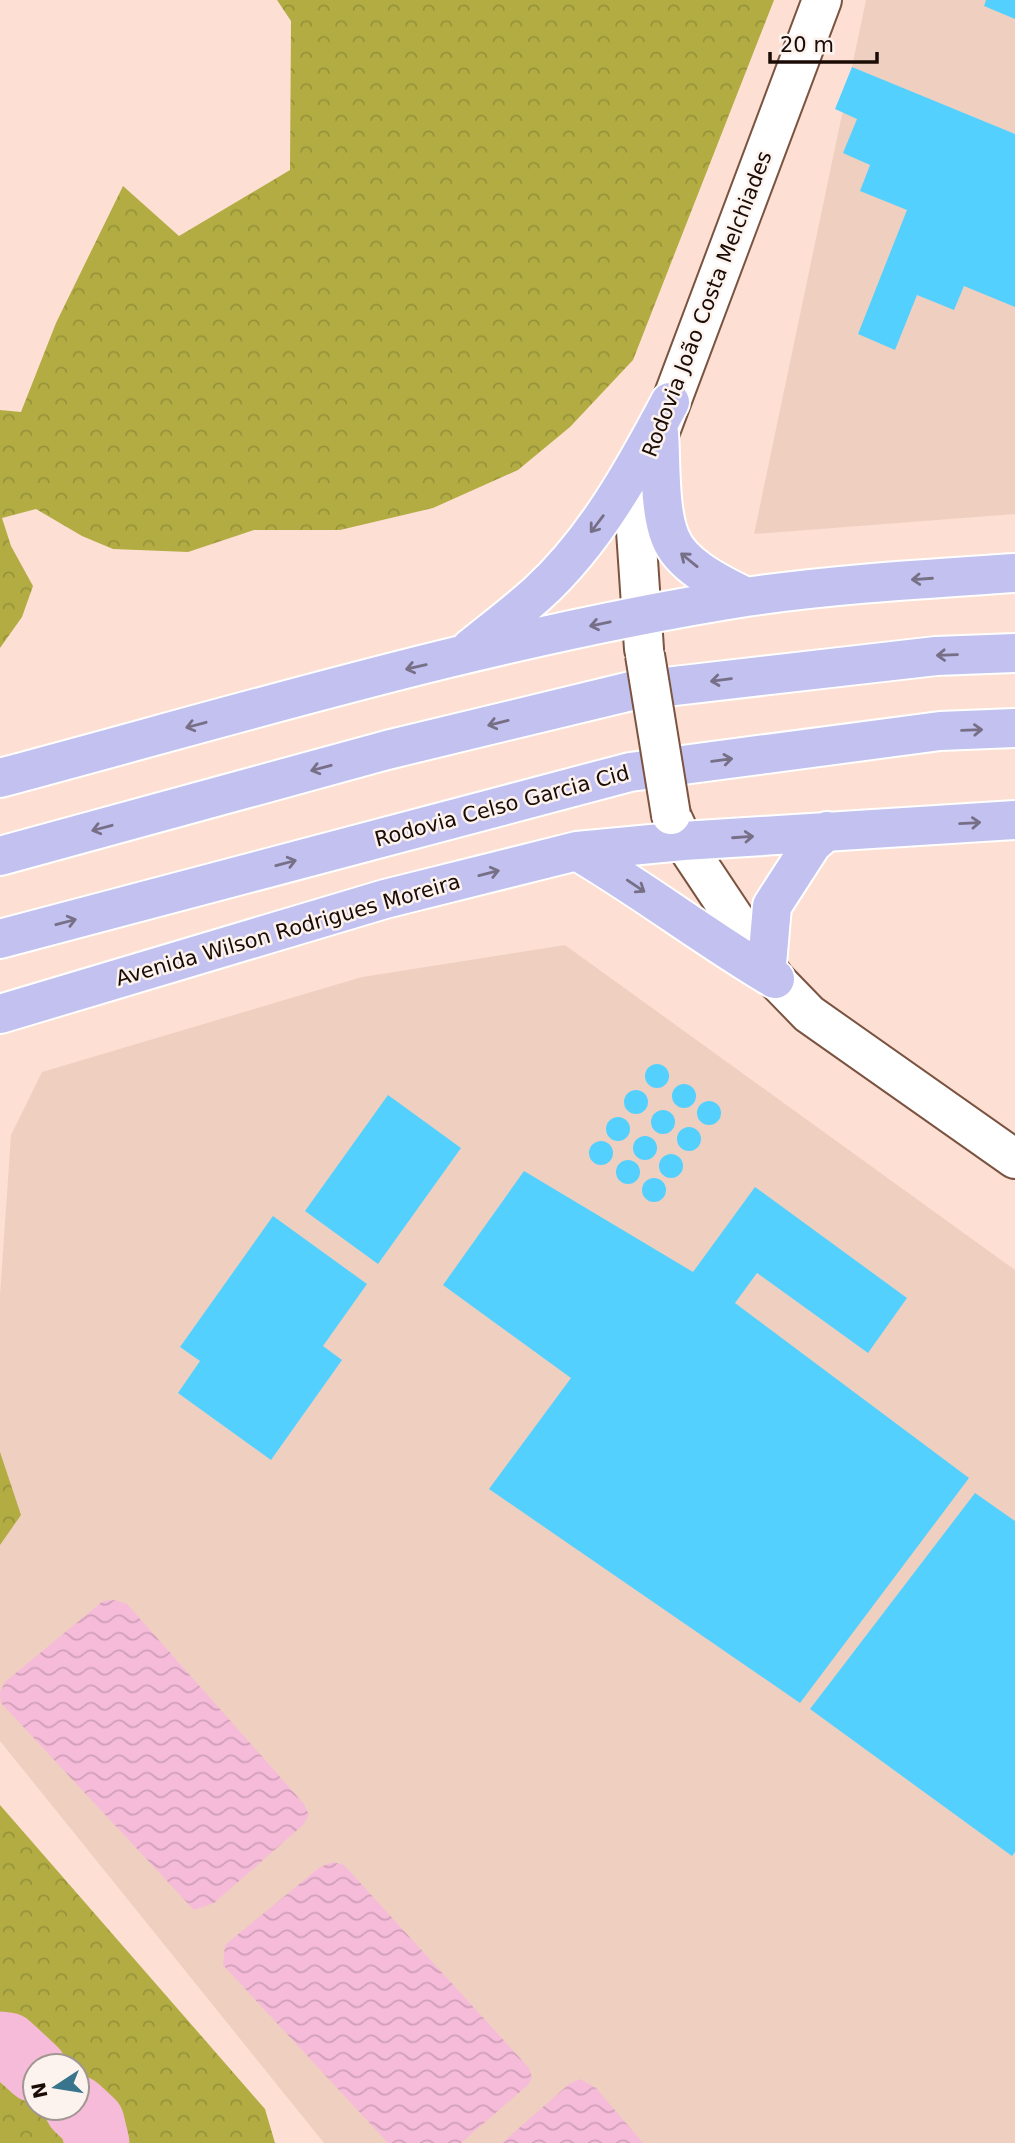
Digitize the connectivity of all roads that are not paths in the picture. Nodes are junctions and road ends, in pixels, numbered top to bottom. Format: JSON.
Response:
{"nodes":[{"id":1,"x":822,"y":0,"type":"edge"},
{"id":2,"x":664,"y":418,"type":"junction"},
{"id":3,"x":1015,"y":573,"type":"edge"},
{"id":4,"x":746,"y":597,"type":"junction"},
{"id":5,"x":641,"y":616,"type":"junction"},
{"id":6,"x":1015,"y":653,"type":"edge"},
{"id":7,"x":459,"y":658,"type":"junction"},
{"id":8,"x":1015,"y":729,"type":"edge"},
{"id":9,"x":0,"y":778,"type":"edge"},
{"id":10,"x":1015,"y":820,"type":"edge"},
{"id":11,"x":677,"y":828,"type":"junction"},
{"id":12,"x":827,"y":831,"type":"junction"},
{"id":13,"x":577,"y":851,"type":"junction"},
{"id":14,"x":0,"y":856,"type":"edge"},
{"id":15,"x":0,"y":939,"type":"edge"},
{"id":16,"x":771,"y":971,"type":"junction"},
{"id":17,"x":0,"y":1014,"type":"edge"},
{"id":18,"x":1015,"y":1159,"type":"edge"}],
"edges":[{"from":1,"to":2,"type":"street","name":"Rodovia João Costa Melchiades"},
{"from":4,"to":2,"type":"highway","one_way":true},
{"from":2,"to":5,"type":"street","name":"Rodovia João Costa Melchiades"},
{"from":2,"to":7,"type":"highway","one_way":true},
{"from":3,"to":4,"type":"highway","one_way":true},
{"from":4,"to":5,"type":"highway"},
{"from":5,"to":7,"type":"highway","one_way":true},
{"from":5,"to":11,"type":"street","name":"Rodovia João Costa Melchiades","bridge":true},
{"from":6,"to":14,"type":"highway","one_way":true},
{"from":7,"to":9,"type":"highway","one_way":true},
{"from":15,"to":8,"type":"highway","name":"Rodovia Celso Garcia Cid","one_way":true},
{"from":12,"to":10,"type":"highway","one_way":true},
{"from":11,"to":12,"type":"highway","one_way":true},
{"from":11,"to":13,"type":"highway"},
{"from":11,"to":16,"type":"street"},
{"from":12,"to":16,"type":"highway"},
{"from":13,"to":16,"type":"highway","one_way":true},
{"from":17,"to":13,"type":"highway","name":"Avenida Wilson Rodrigues Moreira","one_way":true},
{"from":16,"to":18,"type":"street"}]}
